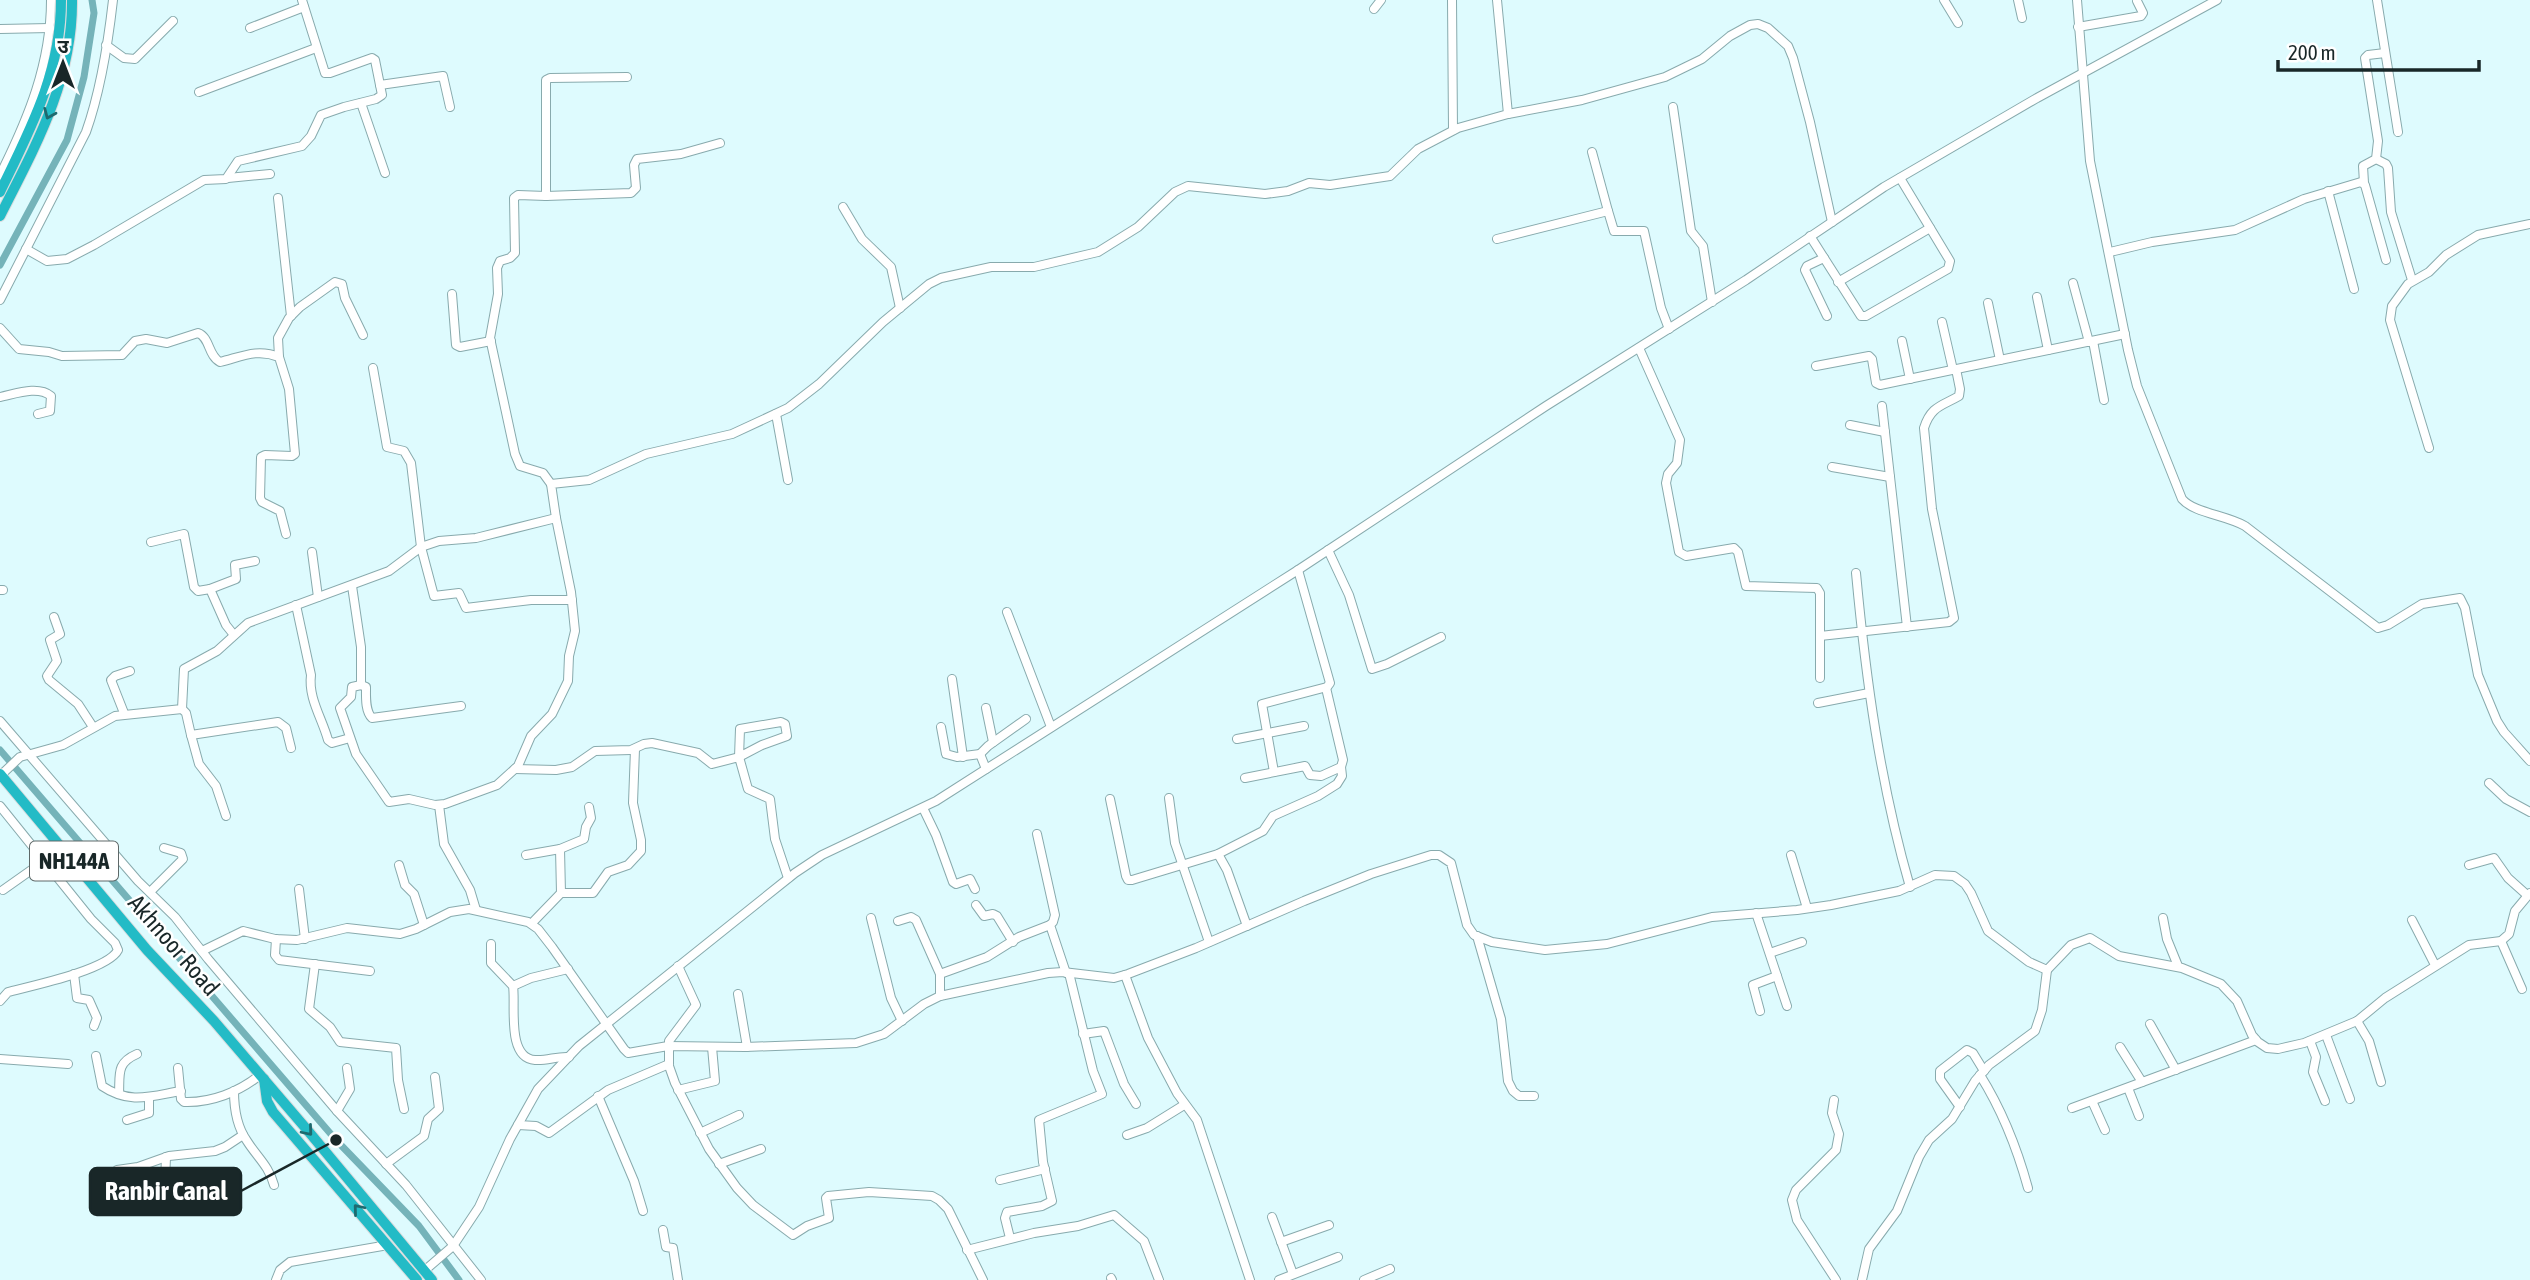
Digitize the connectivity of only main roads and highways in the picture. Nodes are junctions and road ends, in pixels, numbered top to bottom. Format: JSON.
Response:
{"nodes":[{"id":1,"x":61,"y":0,"type":"edge"},
{"id":2,"x":72,"y":0,"type":"edge"},
{"id":3,"x":0,"y":192,"type":"edge"},
{"id":4,"x":0,"y":216,"type":"edge"},
{"id":5,"x":3,"y":777,"type":"edge"},
{"id":6,"x":262,"y":1077,"type":"junction"},
{"id":7,"x":424,"y":1277,"type":"edge"}],
"edges":[{"from":1,"to":3,"type":"highway"},
{"from":2,"to":4,"type":"highway","one_way":true},
{"from":5,"to":6,"type":"highway","name":"Akhnoor Road","number":"NH144A"},
{"from":6,"to":7,"type":"highway","name":"Akhnoor Road","number":"NH144A","one_way":true},
{"from":7,"to":6,"type":"highway","name":"Akhnoor Road","number":"NH144A","one_way":true}]}
